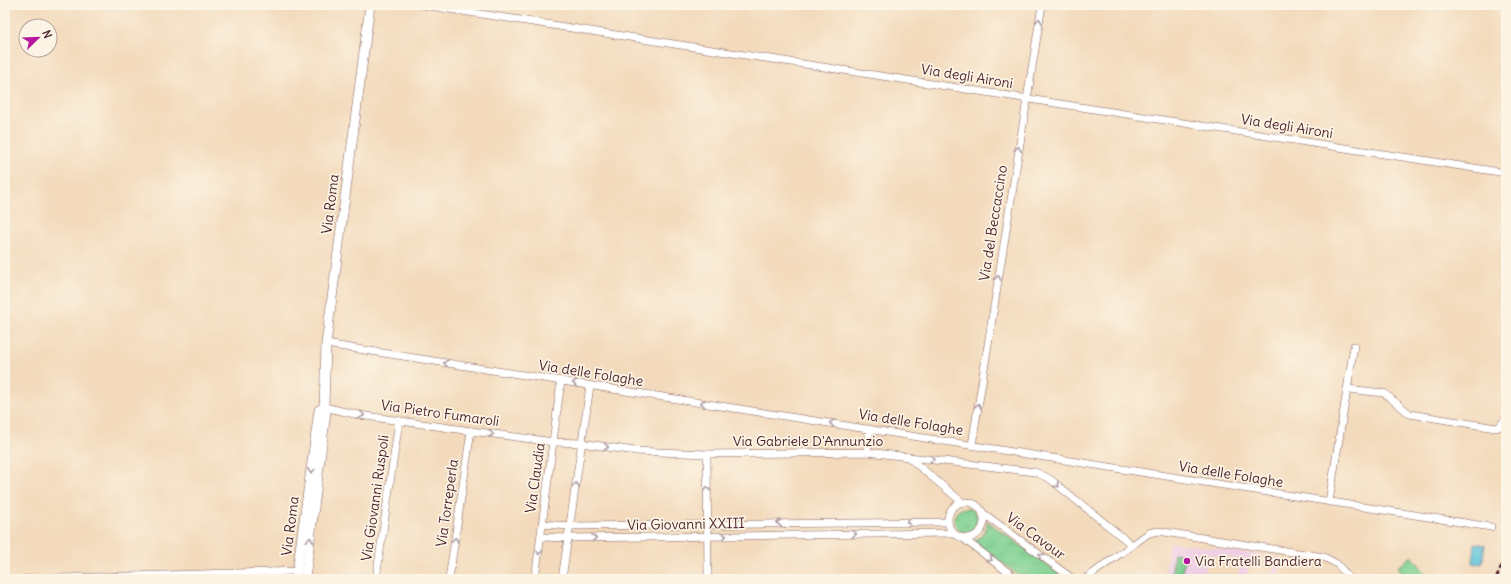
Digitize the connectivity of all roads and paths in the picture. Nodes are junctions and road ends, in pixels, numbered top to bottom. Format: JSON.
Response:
{"nodes":[{"id":1,"x":370,"y":5,"type":"edge"},
{"id":2,"x":423,"y":5,"type":"edge"},
{"id":3,"x":1042,"y":5,"type":"edge"},
{"id":4,"x":1026,"y":99,"type":"junction"},
{"id":5,"x":1506,"y":174,"type":"edge"},
{"id":6,"x":326,"y":344,"type":"junction"},
{"id":7,"x":1354,"y":346,"type":"dead end"},
{"id":8,"x":561,"y":381,"type":"junction"},
{"id":9,"x":590,"y":386,"type":"junction"},
{"id":10,"x":1348,"y":389,"type":"junction"},
{"id":11,"x":324,"y":407,"type":"junction"},
{"id":12,"x":400,"y":421,"type":"junction"},
{"id":13,"x":1504,"y":421,"type":"dead end"},
{"id":14,"x":870,"y":429,"type":"junction"},
{"id":15,"x":471,"y":431,"type":"junction"},
{"id":16,"x":554,"y":442,"type":"junction"},
{"id":17,"x":581,"y":443,"type":"junction"},
{"id":18,"x":972,"y":444,"type":"junction"},
{"id":19,"x":867,"y":452,"type":"junction"},
{"id":20,"x":707,"y":454,"type":"junction"},
{"id":21,"x":908,"y":456,"type":"junction"},
{"id":22,"x":962,"y":502,"type":"junction"},
{"id":23,"x":1329,"y":502,"type":"junction"},
{"id":24,"x":983,"y":514,"type":"junction"},
{"id":25,"x":948,"y":522,"type":"junction"},
{"id":26,"x":832,"y":523,"type":"junction"},
{"id":27,"x":542,"y":524,"type":"junction"},
{"id":28,"x":707,"y":524,"type":"junction"},
{"id":29,"x":570,"y":526,"type":"junction"},
{"id":30,"x":1491,"y":527,"type":"dead end"},
{"id":31,"x":953,"y":533,"type":"junction"},
{"id":32,"x":832,"y":535,"type":"junction"},
{"id":33,"x":708,"y":536,"type":"junction"},
{"id":34,"x":541,"y":537,"type":"junction"},
{"id":35,"x":568,"y":538,"type":"junction"},
{"id":36,"x":964,"y":539,"type":"junction"},
{"id":37,"x":1132,"y":544,"type":"junction"},
{"id":38,"x":272,"y":572,"type":"junction"},
{"id":39,"x":303,"y":572,"type":"edge"},
{"id":40,"x":220,"y":576,"type":"edge"},
{"id":41,"x":25,"y":578,"type":"edge"},
{"id":42,"x":74,"y":578,"type":"edge"},
{"id":43,"x":147,"y":578,"type":"edge"},
{"id":44,"x":280,"y":579,"type":"edge"},
{"id":45,"x":296,"y":579,"type":"edge"},
{"id":46,"x":376,"y":579,"type":"edge"},
{"id":47,"x":449,"y":579,"type":"edge"},
{"id":48,"x":535,"y":579,"type":"edge"},
{"id":49,"x":562,"y":579,"type":"edge"},
{"id":50,"x":708,"y":579,"type":"edge"},
{"id":51,"x":1017,"y":579,"type":"edge"},
{"id":52,"x":1072,"y":579,"type":"edge"},
{"id":53,"x":1085,"y":579,"type":"edge"},
{"id":54,"x":1350,"y":579,"type":"edge"}],
"edges":[{"from":1,"to":6,"type":"street","name":"Via Roma"},
{"from":2,"to":4,"type":"street","name":"Via degli Aironi"},
{"from":4,"to":3,"type":"street","name":"Via del Beccaccino","one_way":true},
{"from":4,"to":5,"type":"street","name":"Via degli Aironi"},
{"from":18,"to":4,"type":"street","name":"Via del Beccaccino","one_way":true},
{"from":8,"to":6,"type":"street","name":"Via delle Folaghe","one_way":true},
{"from":6,"to":11,"type":"street","name":"Via Roma"},
{"from":7,"to":10,"type":"street"},
{"from":9,"to":8,"type":"street","name":"Via delle Folaghe","one_way":true},
{"from":8,"to":16,"type":"street","name":"Via Claudia"},
{"from":14,"to":9,"type":"street","name":"Via delle Folaghe","one_way":true},
{"from":9,"to":17,"type":"street"},
{"from":10,"to":13,"type":"street"},
{"from":10,"to":23,"type":"street"},
{"from":11,"to":12,"type":"street","name":"Via Pietro Fumaroli","one_way":true},
{"from":11,"to":39,"type":"street","name":"Via Roma"},
{"from":12,"to":15,"type":"street","name":"Via Pietro Fumaroli"},
{"from":12,"to":46,"type":"street","name":"Via Giovanni Ruspoli"},
{"from":14,"to":18,"type":"street","name":"Via delle Folaghe"},
{"from":14,"to":19,"type":"street"},
{"from":15,"to":16,"type":"street","name":"Via Pietro Fumaroli","one_way":true},
{"from":47,"to":15,"type":"street","name":"Via Torreperla","one_way":true},
{"from":16,"to":17,"type":"street","name":"Via Gabriele D'Annunzio"},
{"from":16,"to":27,"type":"street","name":"Via Claudia"},
{"from":17,"to":20,"type":"street","name":"Via Gabriele D'Annunzio","one_way":true},
{"from":29,"to":17,"type":"street","one_way":true},
{"from":18,"to":23,"type":"street","name":"Via delle Folaghe"},
{"from":19,"to":20,"type":"street","name":"Via Gabriele D'Annunzio"},
{"from":19,"to":21,"type":"street","name":"Via Gabriele D'Annunzio"},
{"from":28,"to":20,"type":"street","one_way":true},
{"from":21,"to":22,"type":"street"},
{"from":21,"to":37,"type":"street","name":"Via Gabriele D'Annunzio","one_way":true},
{"from":22,"to":24,"type":"street"},
{"from":22,"to":25,"type":"street"},
{"from":23,"to":30,"type":"street","name":"Via delle Folaghe"},
{"from":24,"to":36,"type":"street"},
{"from":52,"to":24,"type":"street","name":"Via Cavour","one_way":true},
{"from":25,"to":26,"type":"street","name":"Via Giovanni XXIII","one_way":true},
{"from":25,"to":31,"type":"street"},
{"from":26,"to":28,"type":"street","name":"Via Giovanni XXIII","one_way":true},
{"from":26,"to":32,"type":"street"},
{"from":27,"to":29,"type":"street","name":"Via Giovanni XXIII"},
{"from":27,"to":34,"type":"street","name":"Via Claudia"},
{"from":28,"to":29,"type":"street","name":"Via Giovanni XXIII"},
{"from":28,"to":33,"type":"street"},
{"from":29,"to":35,"type":"street"},
{"from":32,"to":31,"type":"street","name":"Via Giovanni XXIII","one_way":true},
{"from":31,"to":36,"type":"street"},
{"from":33,"to":32,"type":"street","name":"Via Giovanni XXIII","one_way":true},
{"from":35,"to":33,"type":"street","name":"Via Giovanni XXIII","one_way":true},
{"from":33,"to":50,"type":"street"},
{"from":34,"to":35,"type":"street","name":"Via Giovanni XXIII"},
{"from":34,"to":48,"type":"street","name":"Via Claudia","one_way":true},
{"from":35,"to":49,"type":"street"},
{"from":36,"to":51,"type":"street","one_way":true},
{"from":37,"to":53,"type":"street"},
{"from":37,"to":54,"type":"street"},
{"from":38,"to":39,"type":"street"},
{"from":38,"to":40,"type":"street"},
{"from":38,"to":44,"type":"street"},
{"from":39,"to":45,"type":"street","name":"Via Roma"},
{"from":40,"to":43,"type":"street"},
{"from":41,"to":42,"type":"street"},
{"from":42,"to":43,"type":"street"}]}
